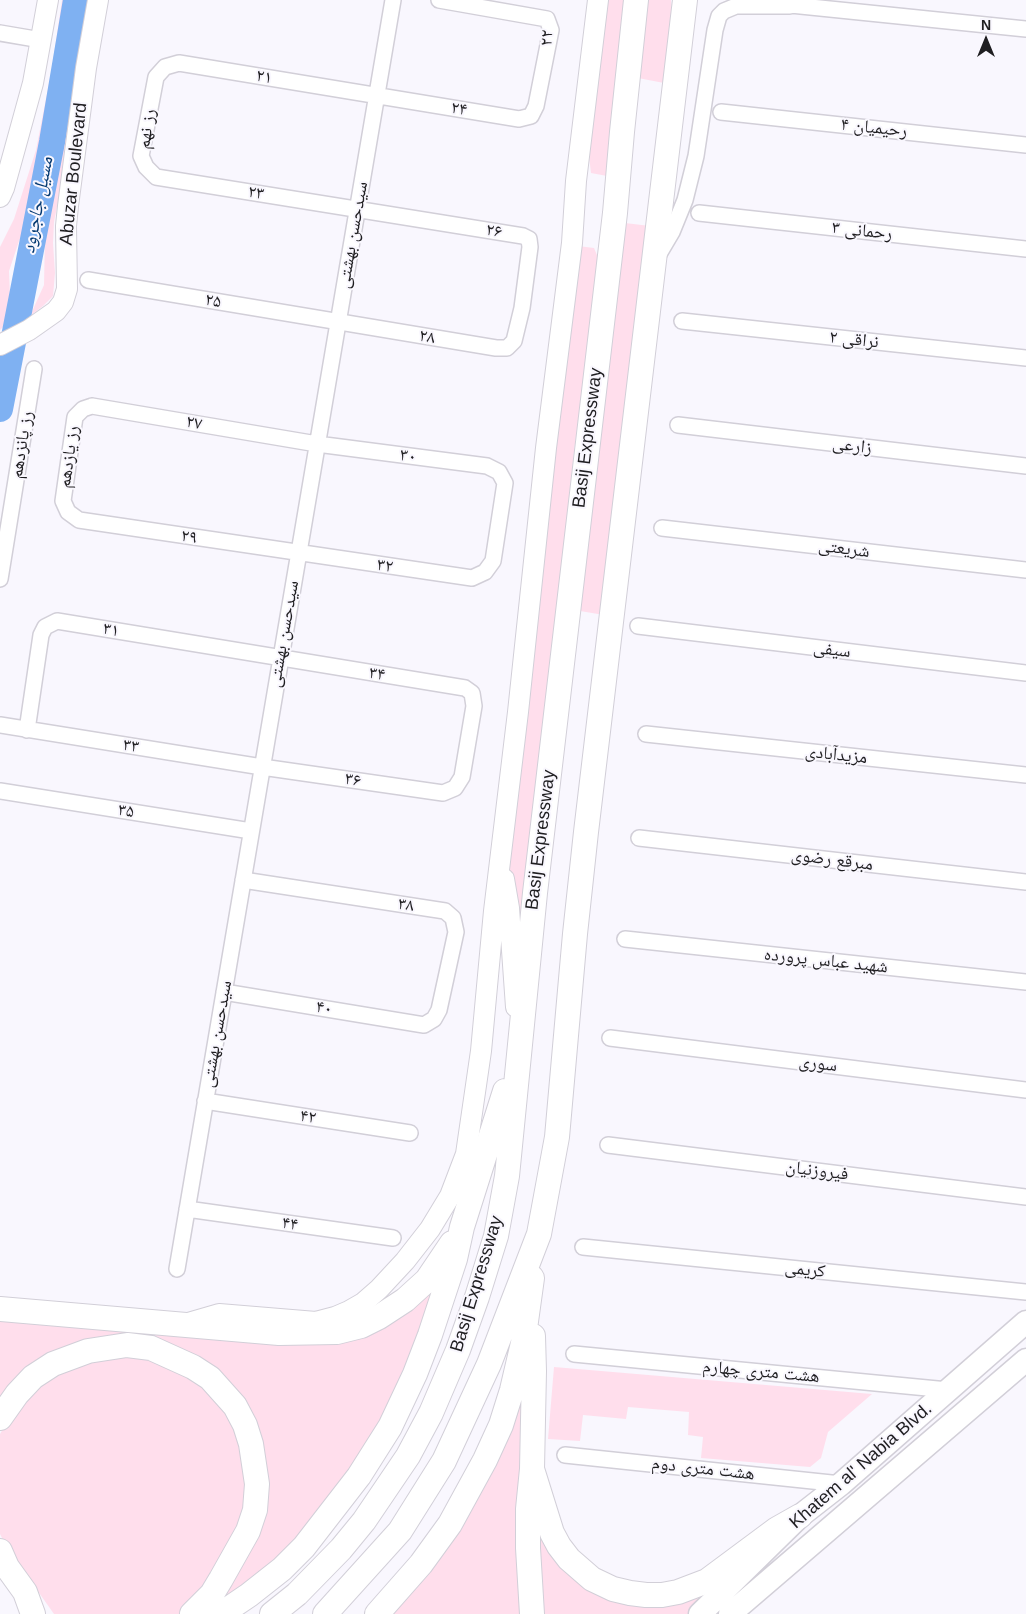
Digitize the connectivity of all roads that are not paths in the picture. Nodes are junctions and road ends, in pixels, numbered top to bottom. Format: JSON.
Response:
{"nodes":[{"id":1,"x":48,"y":0,"type":"edge"},
{"id":2,"x":98,"y":0,"type":"edge"},
{"id":3,"x":393,"y":0,"type":"edge"},
{"id":4,"x":439,"y":0,"type":"edge"},
{"id":5,"x":598,"y":0,"type":"edge"},
{"id":6,"x":636,"y":0,"type":"edge"},
{"id":7,"x":686,"y":0,"type":"edge"},
{"id":8,"x":767,"y":0,"type":"edge"},
{"id":9,"x":790,"y":6,"type":"junction"},
{"id":10,"x":1026,"y":29,"type":"edge"},
{"id":11,"x":0,"y":32,"type":"edge"},
{"id":12,"x":41,"y":40,"type":"junction"},
{"id":13,"x":156,"y":78,"type":"joint"},
{"id":14,"x":377,"y":96,"type":"junction"},
{"id":15,"x":536,"y":106,"type":"joint"},
{"id":16,"x":721,"y":112,"type":"dead end"},
{"id":17,"x":1026,"y":145,"type":"edge"},
{"id":18,"x":156,"y":177,"type":"joint"},
{"id":19,"x":0,"y":197,"type":"edge"},
{"id":20,"x":357,"y":210,"type":"junction"},
{"id":21,"x":699,"y":213,"type":"dead end"},
{"id":22,"x":1026,"y":249,"type":"edge"},
{"id":23,"x":654,"y":262,"type":"junction"},
{"id":24,"x":88,"y":280,"type":"dead end"},
{"id":25,"x":338,"y":322,"type":"junction"},
{"id":26,"x":682,"y":322,"type":"dead end"},
{"id":27,"x":514,"y":341,"type":"joint"},
{"id":28,"x":0,"y":346,"type":"edge"},
{"id":29,"x":1026,"y":358,"type":"edge"},
{"id":30,"x":34,"y":369,"type":"dead end"},
{"id":31,"x":75,"y":417,"type":"joint"},
{"id":32,"x":678,"y":425,"type":"dead end"},
{"id":33,"x":317,"y":444,"type":"junction"},
{"id":34,"x":1026,"y":466,"type":"edge"},
{"id":35,"x":79,"y":520,"type":"joint"},
{"id":36,"x":662,"y":528,"type":"dead end"},
{"id":37,"x":298,"y":553,"type":"junction"},
{"id":38,"x":1026,"y":570,"type":"edge"},
{"id":39,"x":472,"y":578,"type":"joint"},
{"id":40,"x":0,"y":579,"type":"edge"},
{"id":41,"x":638,"y":626,"type":"dead end"},
{"id":42,"x":280,"y":659,"type":"junction"},
{"id":43,"x":1026,"y":673,"type":"edge"},
{"id":44,"x":0,"y":725,"type":"edge"},
{"id":45,"x":27,"y":730,"type":"junction"},
{"id":46,"x":646,"y":734,"type":"dead end"},
{"id":47,"x":262,"y":767,"type":"junction"},
{"id":48,"x":1026,"y":776,"type":"edge"},
{"id":49,"x":0,"y":792,"type":"edge"},
{"id":50,"x":443,"y":793,"type":"joint"},
{"id":51,"x":251,"y":831,"type":"junction"},
{"id":52,"x":639,"y":838,"type":"dead end"},
{"id":53,"x":500,"y":862,"type":"junction"},
{"id":54,"x":243,"y":880,"type":"junction"},
{"id":55,"x":1026,"y":882,"type":"edge"},
{"id":56,"x":625,"y":939,"type":"dead end"},
{"id":57,"x":1026,"y":982,"type":"edge"},
{"id":58,"x":224,"y":992,"type":"junction"},
{"id":59,"x":424,"y":1025,"type":"joint"},
{"id":60,"x":610,"y":1038,"type":"dead end"},
{"id":61,"x":519,"y":1047,"type":"junction"},
{"id":62,"x":1026,"y":1090,"type":"edge"},
{"id":63,"x":205,"y":1101,"type":"junction"},
{"id":64,"x":410,"y":1133,"type":"dead end"},
{"id":65,"x":608,"y":1145,"type":"dead end"},
{"id":66,"x":1026,"y":1197,"type":"edge"},
{"id":67,"x":187,"y":1209,"type":"junction"},
{"id":68,"x":462,"y":1227,"type":"junction"},
{"id":69,"x":539,"y":1234,"type":"junction"},
{"id":70,"x":393,"y":1238,"type":"dead end"},
{"id":71,"x":584,"y":1247,"type":"dead end"},
{"id":72,"x":177,"y":1269,"type":"dead end"},
{"id":73,"x":1026,"y":1292,"type":"edge"},
{"id":74,"x":529,"y":1300,"type":"junction"},
{"id":75,"x":0,"y":1309,"type":"edge"},
{"id":76,"x":1026,"y":1322,"type":"edge"},
{"id":77,"x":179,"y":1325,"type":"junction"},
{"id":78,"x":574,"y":1354,"type":"dead end"},
{"id":79,"x":1026,"y":1360,"type":"edge"},
{"id":80,"x":948,"y":1390,"type":"junction"},
{"id":81,"x":0,"y":1418,"type":"edge"},
{"id":82,"x":565,"y":1455,"type":"dead end"},
{"id":83,"x":532,"y":1469,"type":"junction"},
{"id":84,"x":840,"y":1484,"type":"junction"},
{"id":85,"x":800,"y":1516,"type":"junction"},
{"id":86,"x":0,"y":1552,"type":"edge"},
{"id":87,"x":0,"y":1584,"type":"edge"},
{"id":88,"x":27,"y":1614,"type":"edge"},
{"id":89,"x":33,"y":1614,"type":"edge"},
{"id":90,"x":192,"y":1614,"type":"edge"},
{"id":91,"x":221,"y":1614,"type":"edge"},
{"id":92,"x":272,"y":1614,"type":"edge"},
{"id":93,"x":325,"y":1614,"type":"edge"},
{"id":94,"x":377,"y":1614,"type":"edge"},
{"id":95,"x":532,"y":1614,"type":"edge"},
{"id":96,"x":700,"y":1614,"type":"edge"},
{"id":97,"x":730,"y":1614,"type":"edge"}],
"edges":[{"from":1,"to":12,"type":"main road"},
{"from":2,"to":28,"type":"main road","name":"Abuzar Boulevard"},
{"from":3,"to":14,"type":"street","name":"سیدحسن بهشتی"},
{"from":4,"to":15,"type":"street","name":"۲۲"},
{"from":5,"to":53,"type":"main road"},
{"from":6,"to":61,"type":"highway","name":"Basij Expressway"},
{"from":7,"to":23,"type":"highway","name":"Basij Expressway"},
{"from":8,"to":9,"type":"street"},
{"from":9,"to":10,"type":"street"},
{"from":9,"to":23,"type":"street"},
{"from":11,"to":12,"type":"street"},
{"from":12,"to":19,"type":"main road"},
{"from":13,"to":14,"type":"street","name":"۲۱"},
{"from":13,"to":18,"type":"street","name":"رز نهم"},
{"from":14,"to":15,"type":"street","name":"۲۴"},
{"from":14,"to":20,"type":"street","name":"سیدحسن بهشتی"},
{"from":16,"to":17,"type":"street","name":"رحیمیان ۴"},
{"from":18,"to":20,"type":"street","name":"۲۳"},
{"from":20,"to":25,"type":"street","name":"سیدحسن بهشتی"},
{"from":20,"to":27,"type":"street","name":"۲۶"},
{"from":21,"to":22,"type":"street","name":"رحمانی ۳"},
{"from":23,"to":69,"type":"highway","name":"Basij Expressway"},
{"from":24,"to":25,"type":"street","name":"۲۵"},
{"from":25,"to":27,"type":"street","name":"۲۸"},
{"from":25,"to":33,"type":"street","name":"سیدحسن بهشتی"},
{"from":26,"to":29,"type":"street","name":"نراقی ۲"},
{"from":30,"to":40,"type":"street","name":"رز پانزدهم"},
{"from":31,"to":33,"type":"street","name":"۲۷"},
{"from":31,"to":35,"type":"street","name":"رز یازدهم"},
{"from":32,"to":34,"type":"street","name":"زارعی"},
{"from":33,"to":37,"type":"street","name":"سیدحسن بهشتی"},
{"from":33,"to":39,"type":"street","name":"۳۰"},
{"from":35,"to":37,"type":"street","name":"۲۹"},
{"from":36,"to":38,"type":"street","name":"شریعتی"},
{"from":37,"to":39,"type":"street","name":"۳۲"},
{"from":37,"to":42,"type":"street","name":"سیدحسن بهشتی"},
{"from":41,"to":43,"type":"street","name":"سیفی"},
{"from":42,"to":45,"type":"street","name":"۳۱"},
{"from":42,"to":47,"type":"street","name":"سیدحسن بهشتی"},
{"from":42,"to":50,"type":"street","name":"۳۴"},
{"from":44,"to":45,"type":"street","name":"۳۳"},
{"from":45,"to":47,"type":"street","name":"۳۳"},
{"from":46,"to":48,"type":"street","name":"مزیدآبادی"},
{"from":47,"to":50,"type":"street","name":"۳۶"},
{"from":47,"to":51,"type":"street","name":"سیدحسن بهشتی"},
{"from":49,"to":51,"type":"street","name":"۳۵"},
{"from":51,"to":54,"type":"street","name":"سیدحسن بهشتی"},
{"from":52,"to":55,"type":"street","name":"مبرقع رضوی"},
{"from":53,"to":61,"type":"main road"},
{"from":53,"to":77,"type":"main road"},
{"from":54,"to":58,"type":"street","name":"سیدحسن بهشتی"},
{"from":54,"to":59,"type":"street","name":"۳۸"},
{"from":56,"to":57,"type":"street","name":"شهید عباس پرورده"},
{"from":58,"to":59,"type":"street","name":"۴۰"},
{"from":58,"to":63,"type":"street","name":"سیدحسن بهشتی"},
{"from":60,"to":62,"type":"street","name":"سوری"},
{"from":61,"to":68,"type":"highway"},
{"from":61,"to":92,"type":"highway","name":"Basij Expressway"},
{"from":63,"to":64,"type":"street","name":"۴۲"},
{"from":63,"to":67,"type":"street","name":"سیدحسن بهشتی"},
{"from":65,"to":66,"type":"street","name":"فیروزنیان"},
{"from":67,"to":70,"type":"street","name":"۴۴"},
{"from":67,"to":72,"type":"street","name":"سیدحسن بهشتی"},
{"from":68,"to":77,"type":"highway"},
{"from":68,"to":91,"type":"highway"},
{"from":69,"to":74,"type":"highway"},
{"from":69,"to":93,"type":"highway","name":"Basij Expressway"},
{"from":71,"to":73,"type":"street","name":"کریمی"},
{"from":74,"to":83,"type":"highway"},
{"from":74,"to":94,"type":"highway"},
{"from":75,"to":77,"type":"highway"},
{"from":76,"to":80,"type":"main road","name":"Khatem al' Nabia Blvd."},
{"from":78,"to":80,"type":"street","name":"هشت متری چهارم"},
{"from":79,"to":97,"type":"main road","name":"Khatem al' Nabia Blvd."},
{"from":80,"to":84,"type":"main road","name":"Khatem al' Nabia Blvd."},
{"from":81,"to":90,"type":"highway"},
{"from":82,"to":84,"type":"street","name":"هشت متری دوم"},
{"from":83,"to":85,"type":"highway"},
{"from":83,"to":95,"type":"highway"},
{"from":84,"to":85,"type":"main road","name":"Khatem al' Nabia Blvd."},
{"from":85,"to":96,"type":"main road","name":"Khatem al' Nabia Blvd."},
{"from":86,"to":89,"type":"highway"},
{"from":87,"to":88,"type":"highway"}]}
